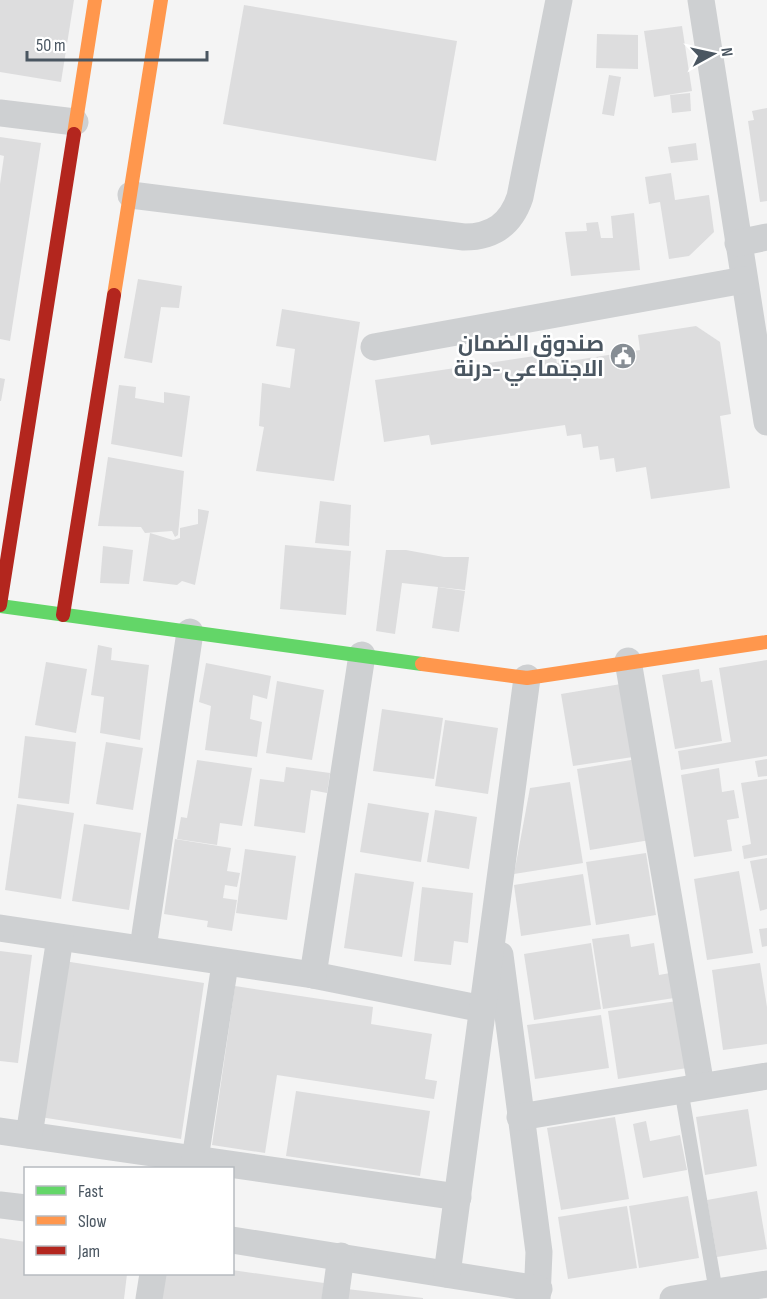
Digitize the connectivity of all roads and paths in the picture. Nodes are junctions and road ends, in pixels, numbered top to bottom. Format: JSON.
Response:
{"nodes":[{"id":1,"x":95,"y":0,"type":"edge"},
{"id":2,"x":161,"y":0,"type":"edge"},
{"id":3,"x":559,"y":0,"type":"edge"},
{"id":4,"x":701,"y":0,"type":"edge"},
{"id":5,"x":0,"y":113,"type":"edge"},
{"id":6,"x":75,"y":122,"type":"junction"},
{"id":7,"x":131,"y":195,"type":"junction"},
{"id":8,"x":767,"y":237,"type":"edge"},
{"id":9,"x":738,"y":243,"type":"junction"},
{"id":10,"x":744,"y":280,"type":"junction"},
{"id":11,"x":374,"y":347,"type":"dead end"},
{"id":12,"x":762,"y":362,"type":"edge"},
{"id":13,"x":767,"y":422,"type":"edge"},
{"id":14,"x":0,"y":606,"type":"edge"},
{"id":15,"x":63,"y":615,"type":"junction"},
{"id":16,"x":190,"y":632,"type":"junction"},
{"id":17,"x":767,"y":642,"type":"edge"},
{"id":18,"x":362,"y":655,"type":"junction"},
{"id":19,"x":628,"y":661,"type":"junction"},
{"id":20,"x":527,"y":678,"type":"junction"},
{"id":21,"x":495,"y":918,"type":"junction"},
{"id":22,"x":0,"y":928,"type":"edge"},
{"id":23,"x":60,"y":938,"type":"junction"},
{"id":24,"x":143,"y":948,"type":"junction"},
{"id":25,"x":225,"y":964,"type":"junction"},
{"id":26,"x":313,"y":975,"type":"junction"},
{"id":27,"x":483,"y":1009,"type":"junction"},
{"id":28,"x":767,"y":1076,"type":"edge"},
{"id":29,"x":691,"y":1088,"type":"junction"},
{"id":30,"x":520,"y":1117,"type":"junction"},
{"id":31,"x":0,"y":1131,"type":"edge"},
{"id":32,"x":29,"y":1135,"type":"junction"},
{"id":33,"x":179,"y":1161,"type":"edge"},
{"id":34,"x":226,"y":1167,"type":"edge"},
{"id":35,"x":234,"y":1168,"type":"edge"},
{"id":36,"x":458,"y":1197,"type":"junction"},
{"id":37,"x":0,"y":1205,"type":"edge"},
{"id":38,"x":24,"y":1209,"type":"edge"},
{"id":39,"x":234,"y":1240,"type":"edge"},
{"id":40,"x":341,"y":1256,"type":"junction"},
{"id":41,"x":447,"y":1274,"type":"junction"},
{"id":42,"x":153,"y":1275,"type":"edge"},
{"id":43,"x":767,"y":1284,"type":"edge"},
{"id":44,"x":538,"y":1294,"type":"edge"},
{"id":45,"x":707,"y":1295,"type":"edge"},
{"id":46,"x":149,"y":1299,"type":"edge"},
{"id":47,"x":335,"y":1299,"type":"edge"},
{"id":48,"x":673,"y":1299,"type":"edge"}],
"edges":[{"from":1,"to":6,"type":"street"},
{"from":2,"to":7,"type":"street"},
{"from":3,"to":7,"type":"street"},
{"from":4,"to":9,"type":"street"},
{"from":5,"to":6,"type":"street"},
{"from":6,"to":14,"type":"street"},
{"from":7,"to":15,"type":"street"},
{"from":8,"to":9,"type":"street"},
{"from":9,"to":10,"type":"street"},
{"from":10,"to":11,"type":"street"},
{"from":10,"to":12,"type":"street"},
{"from":12,"to":13,"type":"street"},
{"from":14,"to":15,"type":"street"},
{"from":15,"to":16,"type":"street"},
{"from":16,"to":18,"type":"street"},
{"from":16,"to":24,"type":"street"},
{"from":17,"to":19,"type":"street"},
{"from":18,"to":20,"type":"street"},
{"from":18,"to":26,"type":"street"},
{"from":19,"to":20,"type":"street"},
{"from":19,"to":29,"type":"street"},
{"from":20,"to":21,"type":"street"},
{"from":21,"to":27,"type":"street"},
{"from":21,"to":30,"type":"street"},
{"from":22,"to":23,"type":"street"},
{"from":23,"to":24,"type":"street"},
{"from":23,"to":32,"type":"street"},
{"from":24,"to":25,"type":"street"},
{"from":25,"to":26,"type":"street"},
{"from":25,"to":33,"type":"street"},
{"from":26,"to":27,"type":"street"},
{"from":27,"to":36,"type":"street"},
{"from":28,"to":29,"type":"street"},
{"from":29,"to":30,"type":"street"},
{"from":29,"to":45,"type":"lane"},
{"from":30,"to":44,"type":"street"},
{"from":31,"to":32,"type":"street"},
{"from":32,"to":33,"type":"street"},
{"from":33,"to":34,"type":"street"},
{"from":35,"to":36,"type":"street"},
{"from":36,"to":41,"type":"street"},
{"from":37,"to":38,"type":"street"},
{"from":39,"to":40,"type":"street"},
{"from":40,"to":41,"type":"street"},
{"from":40,"to":47,"type":"street"},
{"from":41,"to":44,"type":"street"},
{"from":42,"to":46,"type":"street"},
{"from":43,"to":45,"type":"street"},
{"from":45,"to":48,"type":"street"}]}
